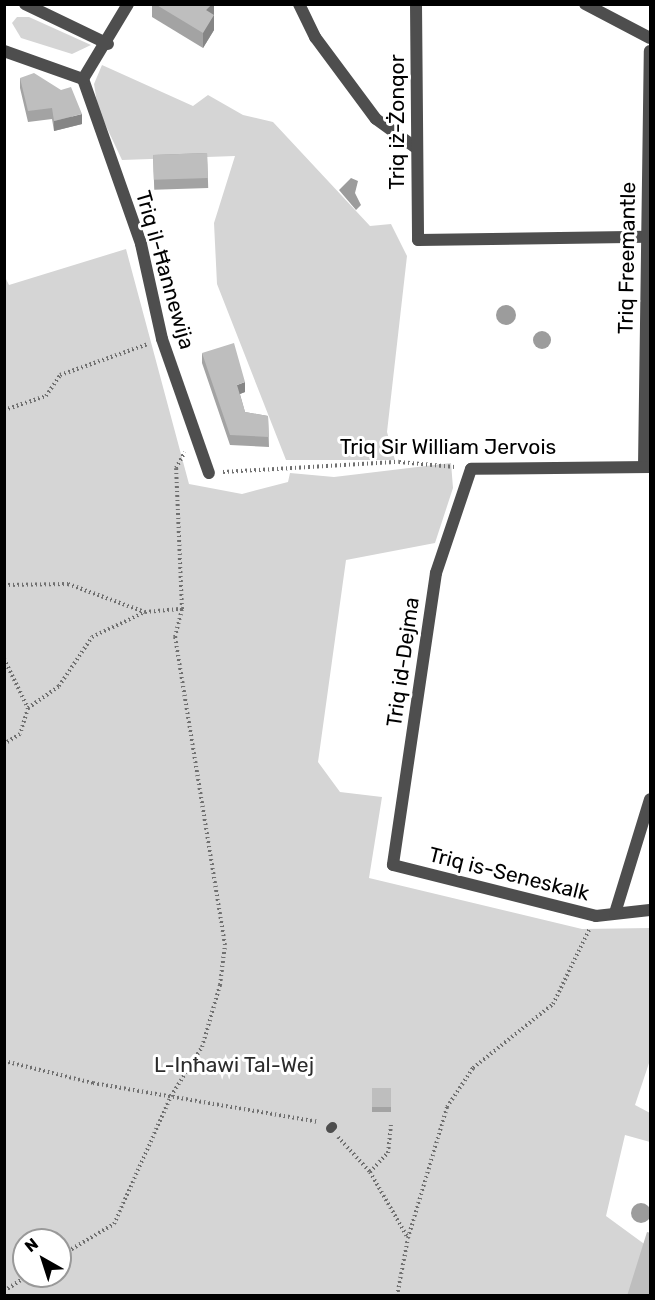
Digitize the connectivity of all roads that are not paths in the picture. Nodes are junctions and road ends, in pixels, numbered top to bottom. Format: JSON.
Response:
{"nodes":[{"id":1,"x":25,"y":4,"type":"edge"},
{"id":2,"x":128,"y":4,"type":"edge"},
{"id":3,"x":299,"y":4,"type":"edge"},
{"id":4,"x":416,"y":4,"type":"edge"},
{"id":5,"x":585,"y":4,"type":"edge"},
{"id":6,"x":651,"y":38,"type":"edge"},
{"id":7,"x":108,"y":44,"type":"junction"},
{"id":8,"x":4,"y":51,"type":"edge"},
{"id":9,"x":651,"y":51,"type":"edge"},
{"id":10,"x":83,"y":79,"type":"junction"},
{"id":11,"x":415,"y":147,"type":"junction"},
{"id":12,"x":646,"y":237,"type":"junction"},
{"id":13,"x":647,"y":467,"type":"edge"},
{"id":14,"x":471,"y":469,"type":"joint"},
{"id":15,"x":209,"y":473,"type":"road end"},
{"id":16,"x":651,"y":799,"type":"edge"},
{"id":17,"x":393,"y":865,"type":"joint"},
{"id":18,"x":651,"y":910,"type":"edge"},
{"id":19,"x":615,"y":913,"type":"junction"}],
"edges":[{"from":1,"to":7,"type":"street"},
{"from":2,"to":7,"type":"street"},
{"from":3,"to":11,"type":"street"},
{"from":4,"to":11,"type":"street","name":"Triq iż-Żonqor"},
{"from":5,"to":6,"type":"street"},
{"from":7,"to":10,"type":"street"},
{"from":8,"to":10,"type":"street"},
{"from":9,"to":12,"type":"street","name":"Triq Freemantle"},
{"from":10,"to":15,"type":"street","name":"Triq il-Ħannewija"},
{"from":11,"to":12,"type":"street","name":"Triq iż-Żonqor"},
{"from":12,"to":13,"type":"street","name":"Triq Freemantle"},
{"from":13,"to":14,"type":"street","name":"Triq Sir William Jervois"},
{"from":14,"to":17,"type":"street","name":"Triq id-Dejma"},
{"from":16,"to":19,"type":"street"},
{"from":17,"to":19,"type":"street","name":"Triq is-Seneskalk"},
{"from":18,"to":19,"type":"street","name":"Triq is-Seneskalk"}]}
